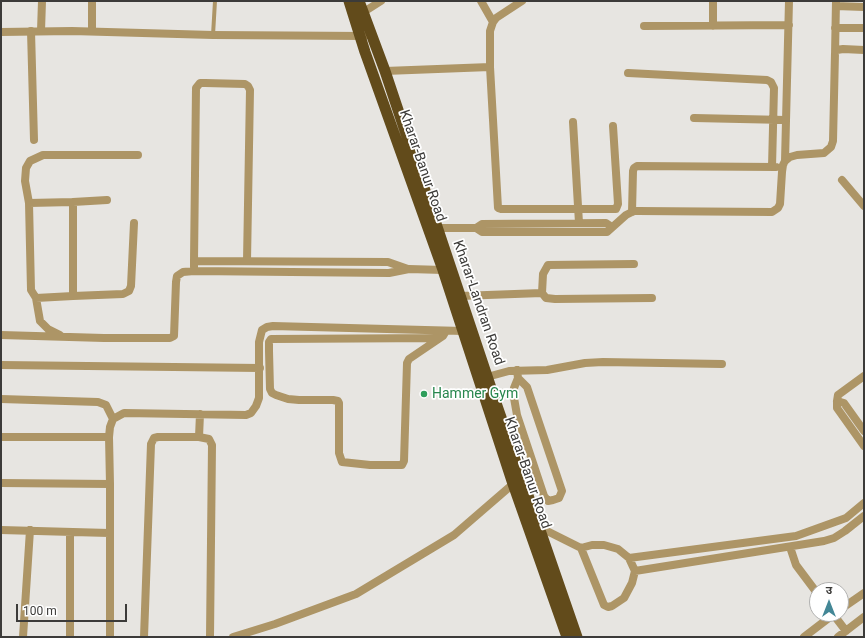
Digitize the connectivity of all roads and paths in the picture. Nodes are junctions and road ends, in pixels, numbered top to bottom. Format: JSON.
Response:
{"nodes":[{"id":1,"x":42,"y":1,"type":"edge"},
{"id":2,"x":92,"y":1,"type":"edge"},
{"id":3,"x":215,"y":1,"type":"edge"},
{"id":4,"x":349,"y":1,"type":"edge"},
{"id":5,"x":359,"y":1,"type":"edge"},
{"id":6,"x":381,"y":1,"type":"edge"},
{"id":7,"x":481,"y":1,"type":"edge"},
{"id":8,"x":522,"y":1,"type":"edge"},
{"id":9,"x":713,"y":1,"type":"edge"},
{"id":10,"x":789,"y":1,"type":"edge"},
{"id":11,"x":836,"y":4,"type":"edge"},
{"id":12,"x":864,"y":6,"type":"edge"},
{"id":13,"x":359,"y":15,"type":"junction"},
{"id":14,"x":493,"y":22,"type":"junction"},
{"id":15,"x":789,"y":25,"type":"junction"},
{"id":16,"x":644,"y":26,"type":"dead end"},
{"id":17,"x":713,"y":26,"type":"junction"},
{"id":18,"x":835,"y":28,"type":"junction"},
{"id":19,"x":864,"y":28,"type":"edge"},
{"id":20,"x":31,"y":31,"type":"junction"},
{"id":21,"x":41,"y":31,"type":"junction"},
{"id":22,"x":92,"y":31,"type":"junction"},
{"id":23,"x":1,"y":32,"type":"edge"},
{"id":24,"x":213,"y":35,"type":"junction"},
{"id":25,"x":366,"y":36,"type":"junction"},
{"id":26,"x":864,"y":50,"type":"edge"},
{"id":27,"x":835,"y":55,"type":"junction"},
{"id":28,"x":490,"y":67,"type":"junction"},
{"id":29,"x":385,"y":71,"type":"junction"},
{"id":30,"x":628,"y":74,"type":"dead end"},
{"id":31,"x":694,"y":118,"type":"dead end"},
{"id":32,"x":774,"y":120,"type":"junction"},
{"id":33,"x":786,"y":120,"type":"junction"},
{"id":34,"x":573,"y":122,"type":"dead end"},
{"id":35,"x":613,"y":126,"type":"dead end"},
{"id":36,"x":34,"y":140,"type":"dead end"},
{"id":37,"x":138,"y":155,"type":"dead end"},
{"id":38,"x":784,"y":164,"type":"junction"},
{"id":39,"x":772,"y":167,"type":"junction"},
{"id":40,"x":842,"y":180,"type":"dead end"},
{"id":41,"x":107,"y":200,"type":"dead end"},
{"id":42,"x":73,"y":202,"type":"junction"},
{"id":43,"x":29,"y":203,"type":"junction"},
{"id":44,"x":864,"y":206,"type":"edge"},
{"id":45,"x":498,"y":208,"type":"junction"},
{"id":46,"x":578,"y":210,"type":"junction"},
{"id":47,"x":632,"y":212,"type":"junction"},
{"id":48,"x":134,"y":223,"type":"dead end"},
{"id":49,"x":498,"y":223,"type":"junction"},
{"id":50,"x":579,"y":223,"type":"junction"},
{"id":51,"x":612,"y":227,"type":"junction"},
{"id":52,"x":438,"y":228,"type":"junction"},
{"id":53,"x":476,"y":228,"type":"junction"},
{"id":54,"x":499,"y":232,"type":"junction"},
{"id":55,"x":194,"y":261,"type":"junction"},
{"id":56,"x":247,"y":261,"type":"junction"},
{"id":57,"x":634,"y":264,"type":"dead end"},
{"id":58,"x":409,"y":269,"type":"junction"},
{"id":59,"x":443,"y":270,"type":"junction"},
{"id":60,"x":194,"y":271,"type":"junction"},
{"id":61,"x":451,"y":283,"type":"junction"},
{"id":62,"x":542,"y":293,"type":"junction"},
{"id":63,"x":73,"y":296,"type":"junction"},
{"id":64,"x":460,"y":296,"type":"junction"},
{"id":65,"x":36,"y":298,"type":"junction"},
{"id":66,"x":652,"y":298,"type":"dead end"},
{"id":67,"x":446,"y":331,"type":"junction"},
{"id":68,"x":463,"y":331,"type":"junction"},
{"id":69,"x":1,"y":335,"type":"edge"},
{"id":70,"x":60,"y":336,"type":"junction"},
{"id":71,"x":440,"y":338,"type":"junction"},
{"id":72,"x":1,"y":364,"type":"edge"},
{"id":73,"x":722,"y":364,"type":"dead end"},
{"id":74,"x":260,"y":368,"type":"junction"},
{"id":75,"x":518,"y":374,"type":"junction"},
{"id":76,"x":864,"y":376,"type":"edge"},
{"id":77,"x":487,"y":377,"type":"junction"},
{"id":78,"x":1,"y":399,"type":"edge"},
{"id":79,"x":837,"y":401,"type":"junction"},
{"id":80,"x":200,"y":414,"type":"junction"},
{"id":81,"x":113,"y":419,"type":"junction"},
{"id":82,"x":864,"y":430,"type":"edge"},
{"id":83,"x":1,"y":437,"type":"edge"},
{"id":84,"x":109,"y":437,"type":"junction"},
{"id":85,"x":199,"y":437,"type":"junction"},
{"id":86,"x":864,"y":446,"type":"edge"},
{"id":87,"x":518,"y":482,"type":"junction"},
{"id":88,"x":1,"y":484,"type":"edge"},
{"id":89,"x":110,"y":484,"type":"junction"},
{"id":90,"x":864,"y":504,"type":"edge"},
{"id":91,"x":864,"y":516,"type":"edge"},
{"id":92,"x":539,"y":527,"type":"junction"},
{"id":93,"x":1,"y":530,"type":"edge"},
{"id":94,"x":30,"y":530,"type":"junction"},
{"id":95,"x":70,"y":532,"type":"junction"},
{"id":96,"x":109,"y":533,"type":"junction"},
{"id":97,"x":790,"y":547,"type":"junction"},
{"id":98,"x":581,"y":548,"type":"junction"},
{"id":99,"x":629,"y":558,"type":"junction"},
{"id":100,"x":635,"y":571,"type":"junction"},
{"id":101,"x":809,"y":582,"type":"edge"},
{"id":102,"x":864,"y":592,"type":"edge"},
{"id":103,"x":849,"y":603,"type":"edge"},
{"id":104,"x":864,"y":617,"type":"edge"},
{"id":105,"x":823,"y":622,"type":"edge"},
{"id":106,"x":839,"y":622,"type":"edge"},
{"id":107,"x":846,"y":631,"type":"junction"},
{"id":108,"x":23,"y":637,"type":"edge"},
{"id":109,"x":70,"y":637,"type":"edge"},
{"id":110,"x":110,"y":637,"type":"edge"},
{"id":111,"x":144,"y":637,"type":"edge"},
{"id":112,"x":210,"y":637,"type":"edge"},
{"id":113,"x":233,"y":637,"type":"edge"},
{"id":114,"x":567,"y":637,"type":"edge"},
{"id":115,"x":577,"y":637,"type":"edge"},
{"id":116,"x":804,"y":637,"type":"edge"},
{"id":117,"x":838,"y":637,"type":"edge"}],
"edges":[{"from":1,"to":21,"type":"street"},
{"from":2,"to":22,"type":"street"},
{"from":3,"to":24,"type":"lane"},
{"from":4,"to":13,"type":"highway"},
{"from":5,"to":13,"type":"highway","name":"Kharar-Landran Road"},
{"from":6,"to":13,"type":"street"},
{"from":7,"to":14,"type":"street"},
{"from":8,"to":14,"type":"street"},
{"from":9,"to":17,"type":"street"},
{"from":10,"to":15,"type":"street"},
{"from":11,"to":12,"type":"street"},
{"from":11,"to":18,"type":"street"},
{"from":13,"to":25,"type":"highway","name":"Kharar-Landran Road"},
{"from":14,"to":28,"type":"street"},
{"from":15,"to":17,"type":"street"},
{"from":15,"to":33,"type":"street"},
{"from":16,"to":17,"type":"street"},
{"from":18,"to":19,"type":"street"},
{"from":18,"to":27,"type":"street"},
{"from":20,"to":21,"type":"street"},
{"from":20,"to":23,"type":"street"},
{"from":20,"to":36,"type":"street"},
{"from":21,"to":22,"type":"street"},
{"from":22,"to":24,"type":"street"},
{"from":24,"to":25,"type":"street"},
{"from":25,"to":29,"type":"highway","name":"Kharar-Landran Road"},
{"from":25,"to":59,"type":"highway","name":"Kharar-Banur Road"},
{"from":26,"to":27,"type":"street"},
{"from":27,"to":38,"type":"street"},
{"from":28,"to":29,"type":"street"},
{"from":28,"to":45,"type":"street"},
{"from":29,"to":52,"type":"highway","name":"Kharar-Landran Road"},
{"from":30,"to":32,"type":"street"},
{"from":31,"to":32,"type":"street"},
{"from":32,"to":33,"type":"street"},
{"from":32,"to":39,"type":"street"},
{"from":33,"to":38,"type":"street"},
{"from":34,"to":46,"type":"street"},
{"from":35,"to":46,"type":"street"},
{"from":37,"to":43,"type":"street"},
{"from":38,"to":39,"type":"street"},
{"from":38,"to":47,"type":"street"},
{"from":39,"to":47,"type":"street"},
{"from":40,"to":44,"type":"street"},
{"from":41,"to":42,"type":"street"},
{"from":42,"to":43,"type":"street"},
{"from":42,"to":63,"type":"street"},
{"from":43,"to":65,"type":"street"},
{"from":45,"to":46,"type":"street"},
{"from":45,"to":49,"type":"street"},
{"from":46,"to":50,"type":"street"},
{"from":47,"to":51,"type":"street"},
{"from":48,"to":63,"type":"street"},
{"from":49,"to":50,"type":"street"},
{"from":49,"to":53,"type":"street"},
{"from":49,"to":54,"type":"street"},
{"from":50,"to":51,"type":"street"},
{"from":51,"to":54,"type":"street"},
{"from":52,"to":53,"type":"street"},
{"from":52,"to":61,"type":"highway","name":"Kharar-Landran Road"},
{"from":53,"to":54,"type":"street"},
{"from":55,"to":56,"type":"street"},
{"from":55,"to":56,"type":"street"},
{"from":55,"to":60,"type":"street"},
{"from":56,"to":58,"type":"street"},
{"from":57,"to":62,"type":"street"},
{"from":58,"to":59,"type":"street"},
{"from":58,"to":60,"type":"street"},
{"from":59,"to":61,"type":"highway","name":"Kharar-Banur Road"},
{"from":60,"to":70,"type":"street"},
{"from":61,"to":64,"type":"highway","name":"Kharar-Landran Road"},
{"from":61,"to":68,"type":"highway","name":"Kharar-Banur Road"},
{"from":62,"to":64,"type":"street"},
{"from":62,"to":66,"type":"street"},
{"from":63,"to":65,"type":"street"},
{"from":64,"to":77,"type":"highway","name":"Kharar-Landran Road"},
{"from":65,"to":70,"type":"street"},
{"from":67,"to":68,"type":"street"},
{"from":67,"to":71,"type":"street"},
{"from":67,"to":74,"type":"street"},
{"from":68,"to":87,"type":"highway","name":"Kharar-Banur Road"},
{"from":69,"to":70,"type":"street"},
{"from":71,"to":71,"type":"street"},
{"from":72,"to":74,"type":"street"},
{"from":73,"to":75,"type":"street"},
{"from":74,"to":80,"type":"street"},
{"from":75,"to":75,"type":"street"},
{"from":75,"to":77,"type":"street"},
{"from":76,"to":79,"type":"street"},
{"from":77,"to":87,"type":"highway","name":"Kharar-Landran Road"},
{"from":78,"to":81,"type":"street"},
{"from":79,"to":82,"type":"street"},
{"from":79,"to":86,"type":"street"},
{"from":80,"to":81,"type":"street"},
{"from":80,"to":85,"type":"street"},
{"from":81,"to":84,"type":"street"},
{"from":83,"to":84,"type":"street"},
{"from":84,"to":89,"type":"street"},
{"from":85,"to":111,"type":"street"},
{"from":85,"to":112,"type":"street"},
{"from":87,"to":92,"type":"highway","name":"Kharar-Landran Road"},
{"from":87,"to":113,"type":"street"},
{"from":87,"to":114,"type":"highway","name":"Kharar-Banur Road"},
{"from":88,"to":89,"type":"street"},
{"from":89,"to":96,"type":"street"},
{"from":90,"to":99,"type":"street"},
{"from":91,"to":97,"type":"street"},
{"from":92,"to":98,"type":"street"},
{"from":92,"to":115,"type":"highway","name":"Kharar-Landran Road"},
{"from":93,"to":94,"type":"street"},
{"from":94,"to":95,"type":"street"},
{"from":94,"to":108,"type":"street"},
{"from":95,"to":96,"type":"street"},
{"from":95,"to":109,"type":"street"},
{"from":96,"to":110,"type":"street"},
{"from":97,"to":100,"type":"street"},
{"from":97,"to":101,"type":"street"},
{"from":98,"to":99,"type":"street"},
{"from":98,"to":100,"type":"street"},
{"from":99,"to":100,"type":"street"},
{"from":102,"to":103,"type":"street"},
{"from":104,"to":107,"type":"street"},
{"from":105,"to":116,"type":"street"},
{"from":106,"to":107,"type":"street"},
{"from":107,"to":117,"type":"street"}]}
